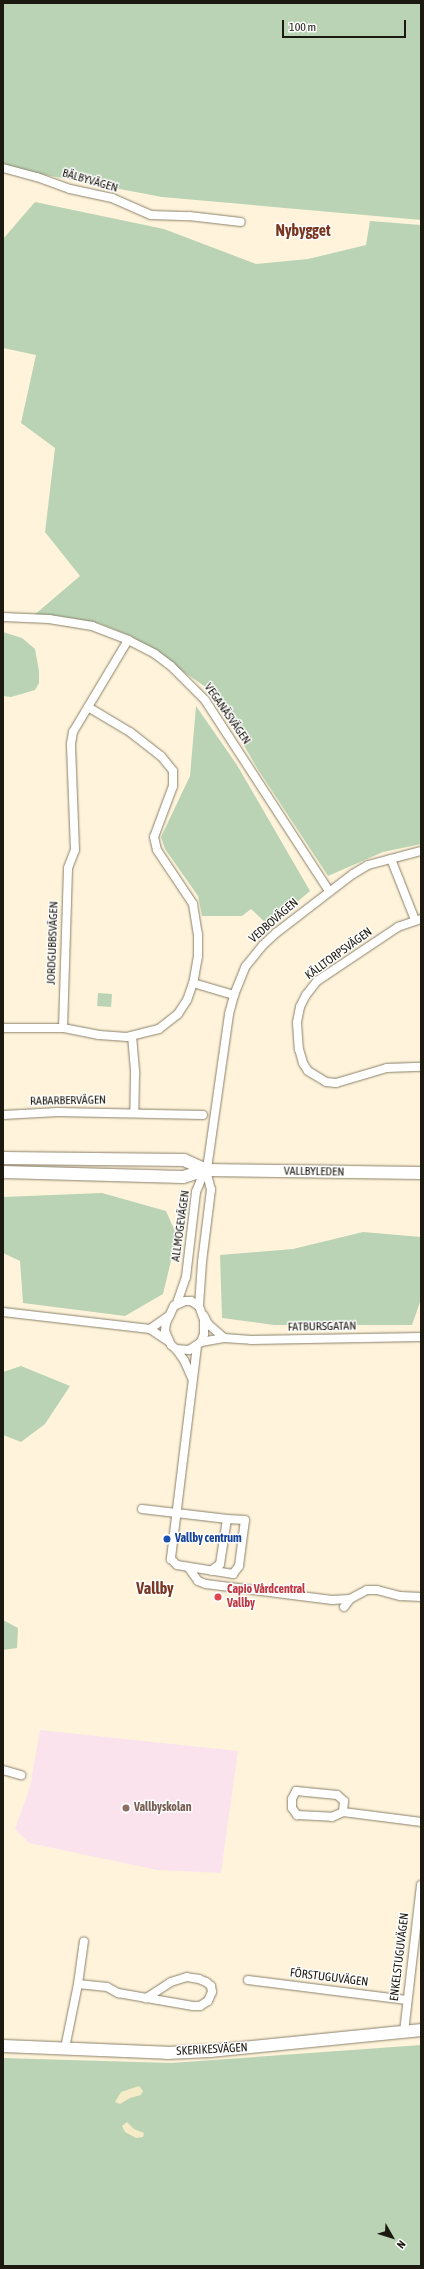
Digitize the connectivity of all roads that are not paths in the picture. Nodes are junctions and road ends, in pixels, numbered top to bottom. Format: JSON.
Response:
{"nodes":[{"id":1,"x":3,"y":168,"type":"edge"},
{"id":2,"x":241,"y":222,"type":"dead end"},
{"id":3,"x":3,"y":616,"type":"edge"},
{"id":4,"x":128,"y":640,"type":"junction"},
{"id":5,"x":88,"y":707,"type":"junction"},
{"id":6,"x":421,"y":851,"type":"edge"},
{"id":7,"x":391,"y":859,"type":"junction"},
{"id":8,"x":329,"y":891,"type":"junction"},
{"id":9,"x":418,"y":920,"type":"edge"},
{"id":10,"x":192,"y":983,"type":"junction"},
{"id":11,"x":234,"y":995,"type":"junction"},
{"id":12,"x":3,"y":1028,"type":"edge"},
{"id":13,"x":63,"y":1028,"type":"junction"},
{"id":14,"x":132,"y":1036,"type":"junction"},
{"id":15,"x":421,"y":1067,"type":"edge"},
{"id":16,"x":134,"y":1113,"type":"junction"},
{"id":17,"x":3,"y":1115,"type":"edge"},
{"id":18,"x":204,"y":1115,"type":"dead end"},
{"id":19,"x":3,"y":1158,"type":"edge"},
{"id":20,"x":206,"y":1170,"type":"junction"},
{"id":21,"x":3,"y":1172,"type":"edge"},
{"id":22,"x":421,"y":1173,"type":"edge"},
{"id":23,"x":177,"y":1303,"type":"junction"},
{"id":24,"x":201,"y":1309,"type":"junction"},
{"id":25,"x":3,"y":1312,"type":"edge"},
{"id":26,"x":170,"y":1315,"type":"junction"},
{"id":27,"x":150,"y":1329,"type":"junction"},
{"id":28,"x":421,"y":1337,"type":"edge"},
{"id":29,"x":224,"y":1338,"type":"junction"},
{"id":30,"x":168,"y":1342,"type":"junction"},
{"id":31,"x":199,"y":1344,"type":"junction"},
{"id":32,"x":176,"y":1349,"type":"junction"},
{"id":33,"x":192,"y":1379,"type":"junction"},
{"id":34,"x":142,"y":1509,"type":"dead end"},
{"id":35,"x":176,"y":1512,"type":"junction"},
{"id":36,"x":228,"y":1519,"type":"junction"},
{"id":37,"x":188,"y":1567,"type":"junction"},
{"id":38,"x":212,"y":1571,"type":"junction"},
{"id":39,"x":421,"y":1597,"type":"edge"},
{"id":40,"x":350,"y":1599,"type":"junction"},
{"id":41,"x":344,"y":1607,"type":"dead end"},
{"id":42,"x":3,"y":1770,"type":"edge"},
{"id":43,"x":21,"y":1776,"type":"dead end"},
{"id":44,"x":343,"y":1812,"type":"junction"},
{"id":45,"x":421,"y":1822,"type":"edge"},
{"id":46,"x":421,"y":1885,"type":"edge"},
{"id":47,"x":84,"y":1941,"type":"dead end"},
{"id":48,"x":248,"y":1980,"type":"dead end"},
{"id":49,"x":78,"y":1984,"type":"junction"},
{"id":50,"x":146,"y":1998,"type":"junction"},
{"id":51,"x":406,"y":2000,"type":"junction"},
{"id":52,"x":421,"y":2030,"type":"edge"},
{"id":53,"x":404,"y":2032,"type":"junction"},
{"id":54,"x":3,"y":2046,"type":"edge"},
{"id":55,"x":65,"y":2048,"type":"junction"}],
"edges":[{"from":1,"to":2,"type":"street","name":"BÄLBYVÄGEN"},
{"from":3,"to":4,"type":"street","name":"VEGANÄSVÄGEN"},
{"from":4,"to":5,"type":"street","name":"JORDGUBBSVÄGEN"},
{"from":4,"to":8,"type":"street","name":"VEGANÄSVÄGEN"},
{"from":5,"to":10,"type":"street"},
{"from":5,"to":13,"type":"street","name":"JORDGUBBSVÄGEN"},
{"from":6,"to":7,"type":"street","name":"VEDBOVÄGEN"},
{"from":7,"to":8,"type":"street","name":"VEDBOVÄGEN"},
{"from":7,"to":9,"type":"street","name":"KÄLLTORPSVÄGEN"},
{"from":8,"to":11,"type":"street","name":"VEDBOVÄGEN"},
{"from":9,"to":15,"type":"street","name":"KÄLLTORPSVÄGEN"},
{"from":10,"to":11,"type":"street"},
{"from":10,"to":14,"type":"street"},
{"from":11,"to":20,"type":"street","name":"VEDBOVÄGEN"},
{"from":12,"to":13,"type":"street"},
{"from":13,"to":14,"type":"street"},
{"from":14,"to":16,"type":"street"},
{"from":16,"to":17,"type":"street","name":"RABARBERVÄGEN"},
{"from":16,"to":18,"type":"street","name":"RABARBERVÄGEN"},
{"from":19,"to":20,"type":"main road","name":"VALLBYLEDEN"},
{"from":20,"to":21,"type":"main road","name":"VALLBYLEDEN"},
{"from":20,"to":22,"type":"main road","name":"VALLBYLEDEN"},
{"from":20,"to":23,"type":"street","name":"ALLMOGEVÄGEN"},
{"from":20,"to":24,"type":"street","name":"ALLMOGEVÄGEN"},
{"from":23,"to":24,"type":"street"},
{"from":23,"to":26,"type":"street"},
{"from":24,"to":29,"type":"street"},
{"from":24,"to":31,"type":"street"},
{"from":25,"to":27,"type":"street"},
{"from":26,"to":27,"type":"street"},
{"from":26,"to":30,"type":"street"},
{"from":27,"to":30,"type":"street"},
{"from":28,"to":29,"type":"street","name":"FATBURSGATAN"},
{"from":29,"to":31,"type":"street","name":"FATBURSGATAN"},
{"from":30,"to":32,"type":"street"},
{"from":31,"to":32,"type":"street"},
{"from":31,"to":33,"type":"street"},
{"from":32,"to":33,"type":"street"},
{"from":33,"to":35,"type":"street"},
{"from":34,"to":35,"type":"street"},
{"from":35,"to":36,"type":"street"},
{"from":35,"to":37,"type":"street"},
{"from":36,"to":38,"type":"street"},
{"from":36,"to":38,"type":"street"},
{"from":37,"to":38,"type":"street"},
{"from":37,"to":40,"type":"street"},
{"from":39,"to":40,"type":"street"},
{"from":40,"to":41,"type":"street"},
{"from":42,"to":43,"type":"street"},
{"from":44,"to":44,"type":"street"},
{"from":44,"to":45,"type":"street"},
{"from":46,"to":51,"type":"street","name":"ENKELSTUGUVÄGEN"},
{"from":47,"to":49,"type":"street"},
{"from":48,"to":51,"type":"street","name":"FÖRSTUGUVÄGEN"},
{"from":49,"to":50,"type":"street"},
{"from":49,"to":55,"type":"street"},
{"from":50,"to":50,"type":"street"},
{"from":51,"to":53,"type":"street","name":"ENKELSTUGUVÄGEN"},
{"from":52,"to":53,"type":"main road","name":"SKERIKESVÄGEN"},
{"from":53,"to":55,"type":"main road","name":"SKERIKESVÄGEN"},
{"from":54,"to":55,"type":"main road","name":"SKERIKESVÄGEN"}]}
